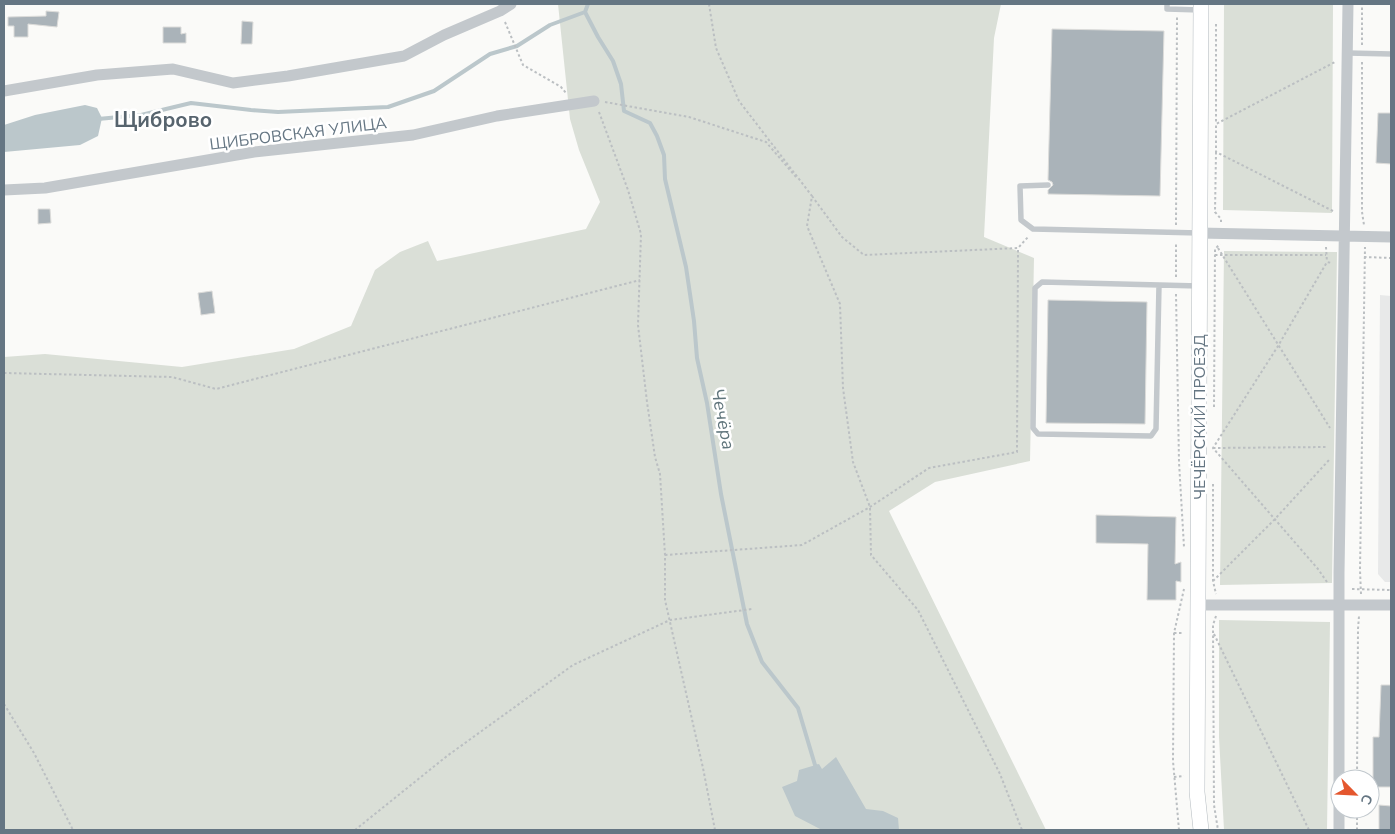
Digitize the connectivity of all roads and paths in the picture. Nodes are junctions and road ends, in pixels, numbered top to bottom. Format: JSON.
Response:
{"nodes":[{"id":1,"x":511,"y":4,"type":"edge"},
{"id":2,"x":709,"y":4,"type":"edge"},
{"id":3,"x":1167,"y":4,"type":"edge"},
{"id":4,"x":1348,"y":4,"type":"edge"},
{"id":5,"x":1362,"y":4,"type":"edge"},
{"id":6,"x":1200,"y":7,"type":"edge"},
{"id":7,"x":1178,"y":9,"type":"junction"},
{"id":8,"x":500,"y":11,"type":"junction"},
{"id":9,"x":1216,"y":22,"type":"dead end"},
{"id":10,"x":1362,"y":53,"type":"junction"},
{"id":11,"x":1391,"y":54,"type":"edge"},
{"id":12,"x":1343,"y":57,"type":"junction"},
{"id":13,"x":4,"y":91,"type":"edge"},
{"id":14,"x":594,"y":100,"type":"joint"},
{"id":15,"x":608,"y":103,"type":"dead end"},
{"id":16,"x":576,"y":104,"type":"junction"},
{"id":17,"x":1216,"y":124,"type":"junction"},
{"id":18,"x":1048,"y":185,"type":"dead end"},
{"id":19,"x":4,"y":190,"type":"edge"},
{"id":20,"x":812,"y":196,"type":"junction"},
{"id":21,"x":1335,"y":212,"type":"dead end"},
{"id":22,"x":1034,"y":229,"type":"junction"},
{"id":23,"x":1176,"y":232,"type":"junction"},
{"id":24,"x":1199,"y":232,"type":"junction"},
{"id":25,"x":1345,"y":236,"type":"junction"},
{"id":26,"x":1365,"y":236,"type":"junction"},
{"id":27,"x":1391,"y":237,"type":"edge"},
{"id":28,"x":1217,"y":247,"type":"dead end"},
{"id":29,"x":1018,"y":248,"type":"junction"},
{"id":30,"x":1326,"y":254,"type":"dead end"},
{"id":31,"x":1215,"y":255,"type":"dead end"},
{"id":32,"x":1223,"y":255,"type":"junction"},
{"id":33,"x":1364,"y":257,"type":"junction"},
{"id":34,"x":1391,"y":258,"type":"edge"},
{"id":35,"x":1345,"y":263,"type":"junction"},
{"id":36,"x":640,"y":280,"type":"junction"},
{"id":37,"x":1159,"y":285,"type":"junction"},
{"id":38,"x":1176,"y":285,"type":"junction"},
{"id":39,"x":1199,"y":286,"type":"junction"},
{"id":40,"x":1214,"y":323,"type":"dead end"},
{"id":41,"x":1278,"y":346,"type":"junction"},
{"id":42,"x":4,"y":373,"type":"edge"},
{"id":43,"x":1214,"y":409,"type":"dead end"},
{"id":44,"x":1213,"y":438,"type":"dead end"},
{"id":45,"x":1341,"y":447,"type":"junction"},
{"id":46,"x":1213,"y":448,"type":"junction"},
{"id":47,"x":1213,"y":457,"type":"dead end"},
{"id":48,"x":1213,"y":476,"type":"dead end"},
{"id":49,"x":870,"y":507,"type":"junction"},
{"id":50,"x":1275,"y":519,"type":"junction"},
{"id":51,"x":1184,"y":550,"type":"dead end"},
{"id":52,"x":665,"y":555,"type":"junction"},
{"id":53,"x":1318,"y":569,"type":"dead end"},
{"id":54,"x":1213,"y":581,"type":"junction"},
{"id":55,"x":1184,"y":586,"type":"dead end"},
{"id":56,"x":1339,"y":604,"type":"junction"},
{"id":57,"x":1198,"y":605,"type":"junction"},
{"id":58,"x":1216,"y":605,"type":"junction"},
{"id":59,"x":1361,"y":605,"type":"junction"},
{"id":60,"x":1391,"y":605,"type":"edge"},
{"id":61,"x":752,"y":609,"type":"dead end"},
{"id":62,"x":670,"y":620,"type":"junction"},
{"id":63,"x":1214,"y":634,"type":"junction"},
{"id":64,"x":4,"y":704,"type":"edge"},
{"id":65,"x":1357,"y":769,"type":"edge"},
{"id":66,"x":72,"y":830,"type":"edge"},
{"id":67,"x":355,"y":830,"type":"edge"},
{"id":68,"x":715,"y":830,"type":"edge"},
{"id":69,"x":1022,"y":830,"type":"edge"},
{"id":70,"x":1178,"y":830,"type":"edge"},
{"id":71,"x":1201,"y":830,"type":"edge"},
{"id":72,"x":1218,"y":830,"type":"edge"},
{"id":73,"x":1309,"y":830,"type":"edge"},
{"id":74,"x":1338,"y":830,"type":"edge"}],
"edges":[{"from":1,"to":8,"type":"street"},
{"from":2,"to":20,"type":"path"},
{"from":3,"to":7,"type":"lane"},
{"from":4,"to":12,"type":"street"},
{"from":5,"to":10,"type":"path"},
{"from":6,"to":7,"type":"lane"},
{"from":6,"to":24,"type":"main road","name":"ЧЕЧЁРСКИЙ ПРОЕЗД"},
{"from":7,"to":23,"type":"path"},
{"from":8,"to":13,"type":"street"},
{"from":8,"to":16,"type":"path"},
{"from":9,"to":17,"type":"path"},
{"from":10,"to":11,"type":"lane"},
{"from":10,"to":12,"type":"lane"},
{"from":10,"to":26,"type":"path"},
{"from":12,"to":17,"type":"path"},
{"from":12,"to":25,"type":"street"},
{"from":14,"to":16,"type":"street","name":"ЩИБРОВСКАЯ УЛИЦА"},
{"from":14,"to":36,"type":"path"},
{"from":15,"to":20,"type":"path"},
{"from":16,"to":19,"type":"street","name":"ЩИБРОВСКАЯ УЛИЦА"},
{"from":17,"to":21,"type":"path"},
{"from":18,"to":22,"type":"lane"},
{"from":20,"to":29,"type":"path"},
{"from":20,"to":49,"type":"path"},
{"from":22,"to":23,"type":"lane"},
{"from":22,"to":29,"type":"path"},
{"from":23,"to":24,"type":"lane"},
{"from":23,"to":38,"type":"path"},
{"from":24,"to":25,"type":"street"},
{"from":24,"to":39,"type":"main road","name":"ЧЕЧЁРСКИЙ ПРОЕЗД"},
{"from":25,"to":26,"type":"street"},
{"from":25,"to":35,"type":"street"},
{"from":26,"to":27,"type":"street"},
{"from":26,"to":33,"type":"path"},
{"from":28,"to":32,"type":"path"},
{"from":29,"to":49,"type":"path"},
{"from":30,"to":32,"type":"path"},
{"from":31,"to":32,"type":"path"},
{"from":32,"to":41,"type":"path"},
{"from":33,"to":34,"type":"path"},
{"from":33,"to":59,"type":"path"},
{"from":35,"to":41,"type":"path"},
{"from":35,"to":45,"type":"street"},
{"from":36,"to":42,"type":"path"},
{"from":36,"to":52,"type":"path"},
{"from":37,"to":37,"type":"lane"},
{"from":37,"to":38,"type":"lane"},
{"from":38,"to":39,"type":"lane"},
{"from":38,"to":51,"type":"path"},
{"from":39,"to":57,"type":"main road","name":"ЧЕЧЁРСКИЙ ПРОЕЗД"},
{"from":40,"to":43,"type":"path"},
{"from":41,"to":45,"type":"path"},
{"from":41,"to":46,"type":"path"},
{"from":44,"to":46,"type":"path"},
{"from":45,"to":46,"type":"path"},
{"from":45,"to":50,"type":"path"},
{"from":45,"to":56,"type":"street"},
{"from":46,"to":47,"type":"path"},
{"from":46,"to":50,"type":"path"},
{"from":48,"to":54,"type":"path"},
{"from":49,"to":52,"type":"path"},
{"from":49,"to":69,"type":"path"},
{"from":50,"to":53,"type":"path"},
{"from":50,"to":54,"type":"path"},
{"from":52,"to":62,"type":"path"},
{"from":54,"to":58,"type":"path"},
{"from":55,"to":70,"type":"path"},
{"from":56,"to":58,"type":"street"},
{"from":56,"to":59,"type":"street"},
{"from":56,"to":74,"type":"street"},
{"from":57,"to":58,"type":"street"},
{"from":57,"to":71,"type":"main road","name":"ЧЕЧЁРСКИЙ ПРОЕЗД"},
{"from":58,"to":63,"type":"path"},
{"from":59,"to":60,"type":"street"},
{"from":59,"to":65,"type":"path"},
{"from":61,"to":62,"type":"path"},
{"from":62,"to":67,"type":"path"},
{"from":62,"to":68,"type":"path"},
{"from":63,"to":72,"type":"path"},
{"from":63,"to":73,"type":"path"},
{"from":64,"to":66,"type":"path"}]}
